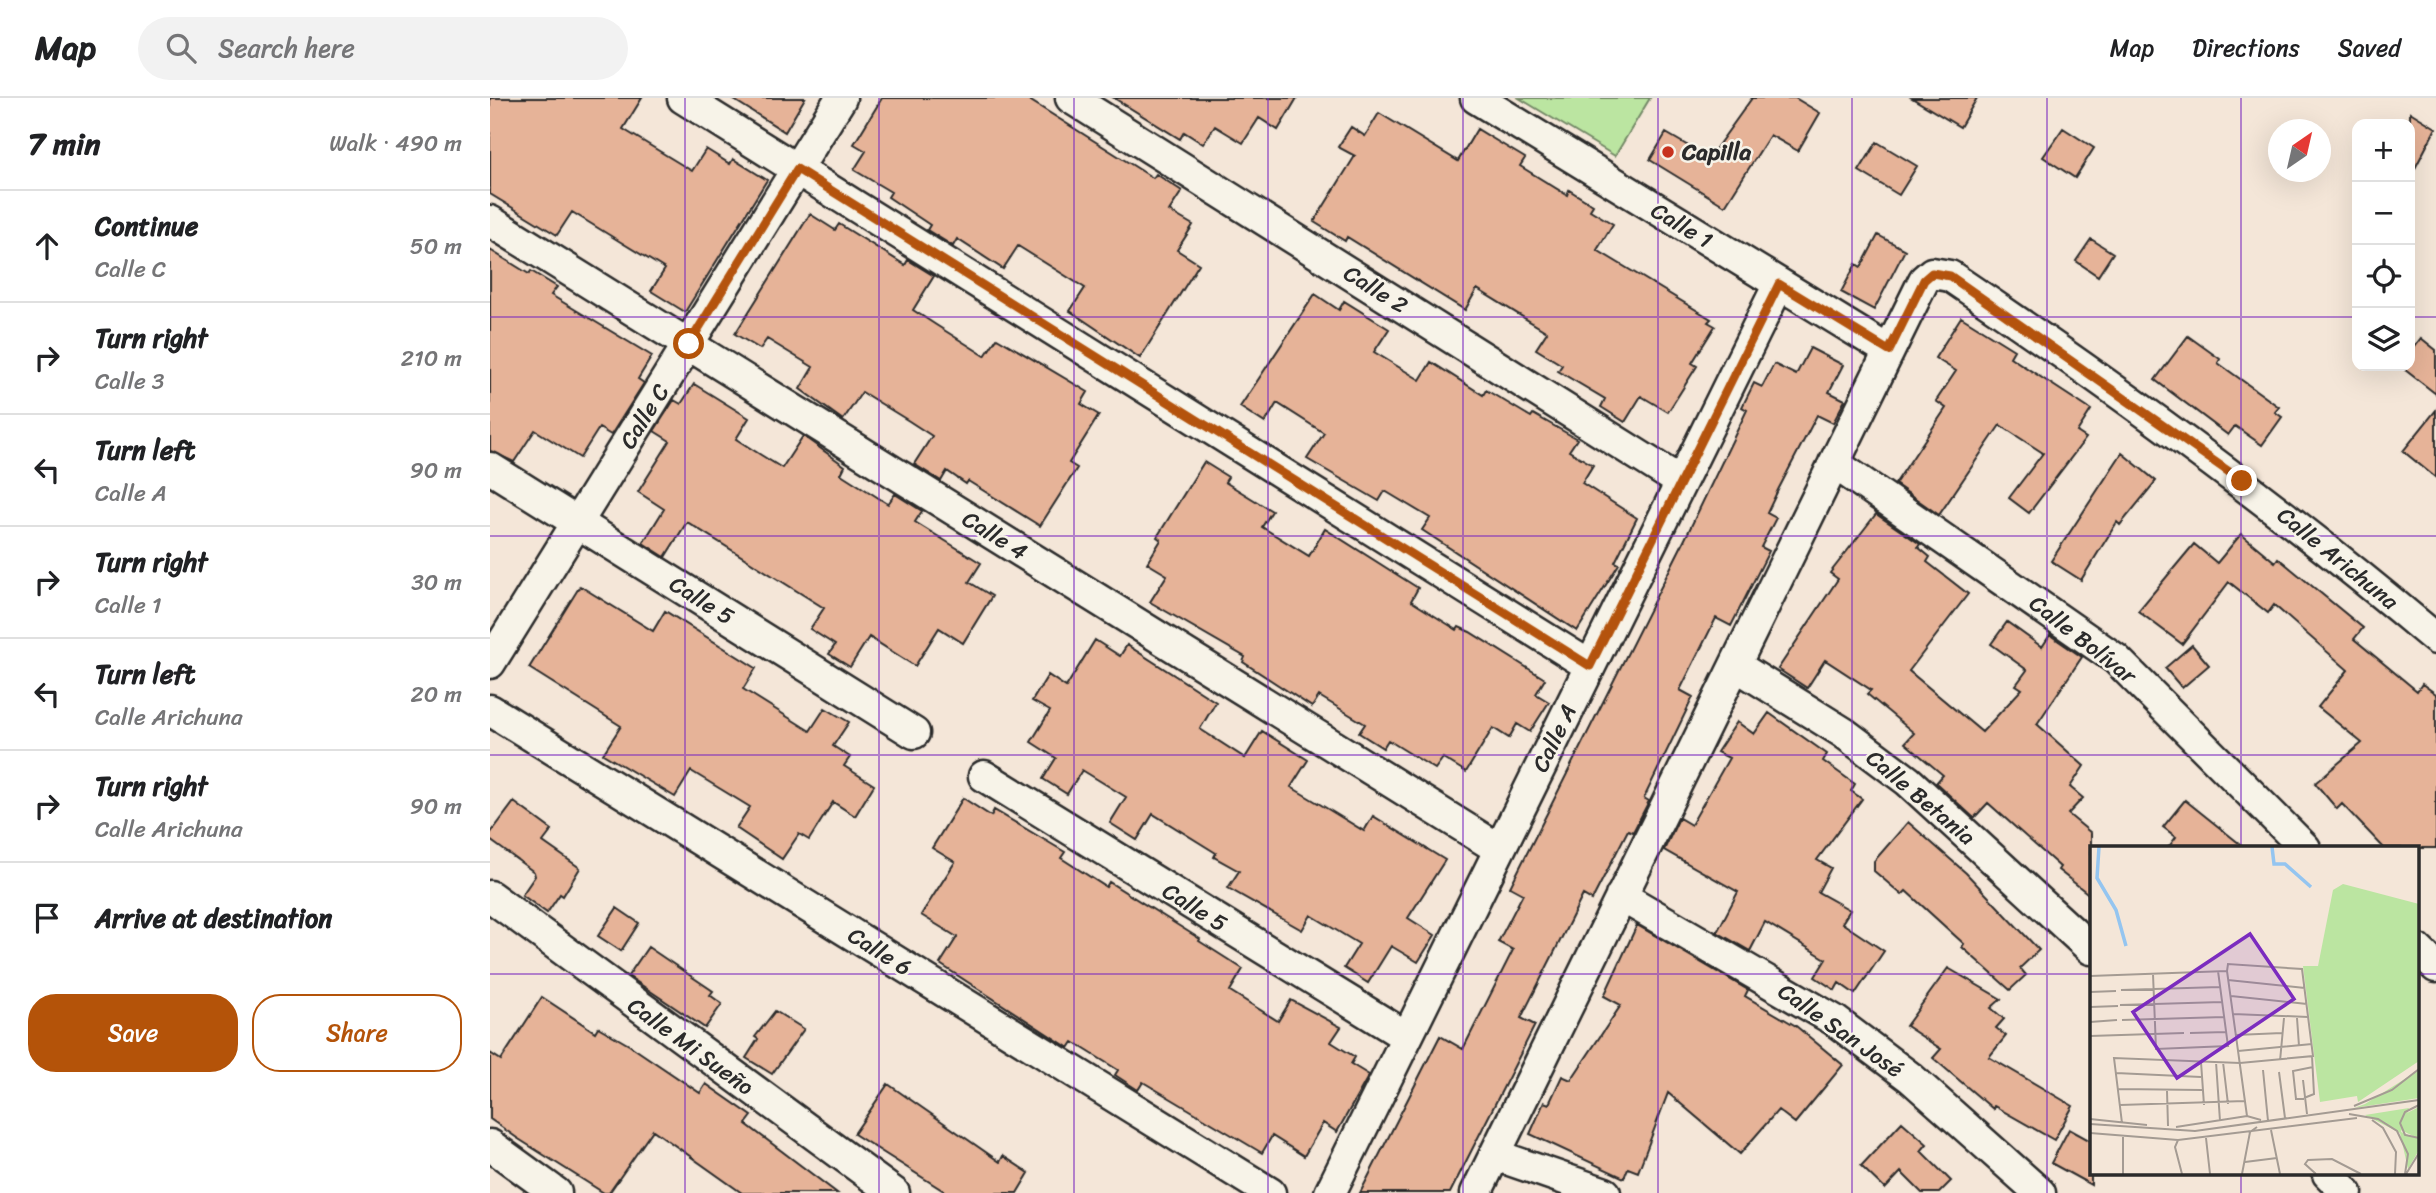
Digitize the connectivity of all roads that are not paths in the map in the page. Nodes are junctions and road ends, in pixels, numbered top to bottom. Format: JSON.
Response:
{"nodes":[{"id":1,"x":683,"y":98,"type":"edge"},
{"id":2,"x":841,"y":98,"type":"edge"},
{"id":3,"x":1071,"y":98,"type":"edge"},
{"id":4,"x":1476,"y":98,"type":"edge"},
{"id":5,"x":797,"y":169,"type":"junction"},
{"id":6,"x":490,"y":221,"type":"edge"},
{"id":7,"x":1779,"y":284,"type":"junction"},
{"id":8,"x":689,"y":344,"type":"junction"},
{"id":9,"x":1889,"y":351,"type":"junction"},
{"id":10,"x":1834,"y":463,"type":"junction"},
{"id":11,"x":490,"y":468,"type":"edge"},
{"id":12,"x":1681,"y":482,"type":"junction"},
{"id":13,"x":578,"y":523,"type":"junction"},
{"id":14,"x":2436,"y":639,"type":"edge"},
{"id":15,"x":490,"y":663,"type":"edge"},
{"id":16,"x":1735,"y":665,"type":"junction"},
{"id":17,"x":1590,"y":666,"type":"junction"},
{"id":18,"x":490,"y":709,"type":"edge"},
{"id":19,"x":914,"y":733,"type":"dead end"},
{"id":20,"x":984,"y":776,"type":"dead end"},
{"id":21,"x":2303,"y":846,"type":"edge"},
{"id":22,"x":1499,"y":849,"type":"junction"},
{"id":23,"x":490,"y":896,"type":"edge"},
{"id":24,"x":1621,"y":896,"type":"junction"},
{"id":25,"x":2090,"y":948,"type":"edge"},
{"id":26,"x":2418,"y":950,"type":"edge"},
{"id":27,"x":2436,"y":967,"type":"edge"},
{"id":28,"x":1407,"y":1037,"type":"junction"},
{"id":29,"x":490,"y":1145,"type":"edge"},
{"id":30,"x":1495,"y":1155,"type":"junction"},
{"id":31,"x":2330,"y":1176,"type":"edge"},
{"id":32,"x":885,"y":1190,"type":"edge"},
{"id":33,"x":556,"y":1193,"type":"edge"},
{"id":34,"x":1270,"y":1193,"type":"edge"},
{"id":35,"x":1330,"y":1193,"type":"edge"},
{"id":36,"x":1476,"y":1193,"type":"edge"},
{"id":37,"x":1605,"y":1193,"type":"edge"},
{"id":38,"x":2039,"y":1193,"type":"edge"},
{"id":39,"x":2347,"y":1193,"type":"edge"}],
"edges":[{"from":1,"to":5,"type":"street"},
{"from":2,"to":5,"type":"street","name":"Calle C"},
{"from":3,"to":12,"type":"street","name":"Calle 2"},
{"from":4,"to":7,"type":"street","name":"Calle 1"},
{"from":5,"to":8,"type":"street","name":"Calle C"},
{"from":5,"to":17,"type":"street"},
{"from":6,"to":8,"type":"street","name":"Calle 4"},
{"from":7,"to":9,"type":"street","name":"Calle 1"},
{"from":7,"to":12,"type":"street","name":"Calle A"},
{"from":8,"to":13,"type":"street","name":"Calle C"},
{"from":8,"to":22,"type":"street","name":"Calle 4"},
{"from":9,"to":10,"type":"street"},
{"from":9,"to":14,"type":"street","name":"Calle Arichuna"},
{"from":10,"to":16,"type":"street"},
{"from":10,"to":21,"type":"street","name":"Calle Bolívar"},
{"from":11,"to":13,"type":"street","name":"Calle 5"},
{"from":12,"to":17,"type":"street","name":"Calle A"},
{"from":13,"to":15,"type":"street","name":"Calle C"},
{"from":13,"to":19,"type":"street","name":"Calle 5"},
{"from":16,"to":24,"type":"street"},
{"from":16,"to":25,"type":"street","name":"Calle Betania"},
{"from":17,"to":22,"type":"street","name":"Calle A"},
{"from":18,"to":34,"type":"street","name":"Calle 6"},
{"from":20,"to":28,"type":"street","name":"Calle 5"},
{"from":22,"to":28,"type":"street","name":"Calle A"},
{"from":23,"to":32,"type":"street","name":"Calle Mi Sueño"},
{"from":24,"to":30,"type":"street"},
{"from":24,"to":38,"type":"street","name":"Calle San José"},
{"from":26,"to":27,"type":"street"},
{"from":28,"to":35,"type":"street","name":"Calle A"},
{"from":29,"to":33,"type":"street"},
{"from":30,"to":36,"type":"street"},
{"from":30,"to":37,"type":"street"},
{"from":31,"to":39,"type":"street"}]}
